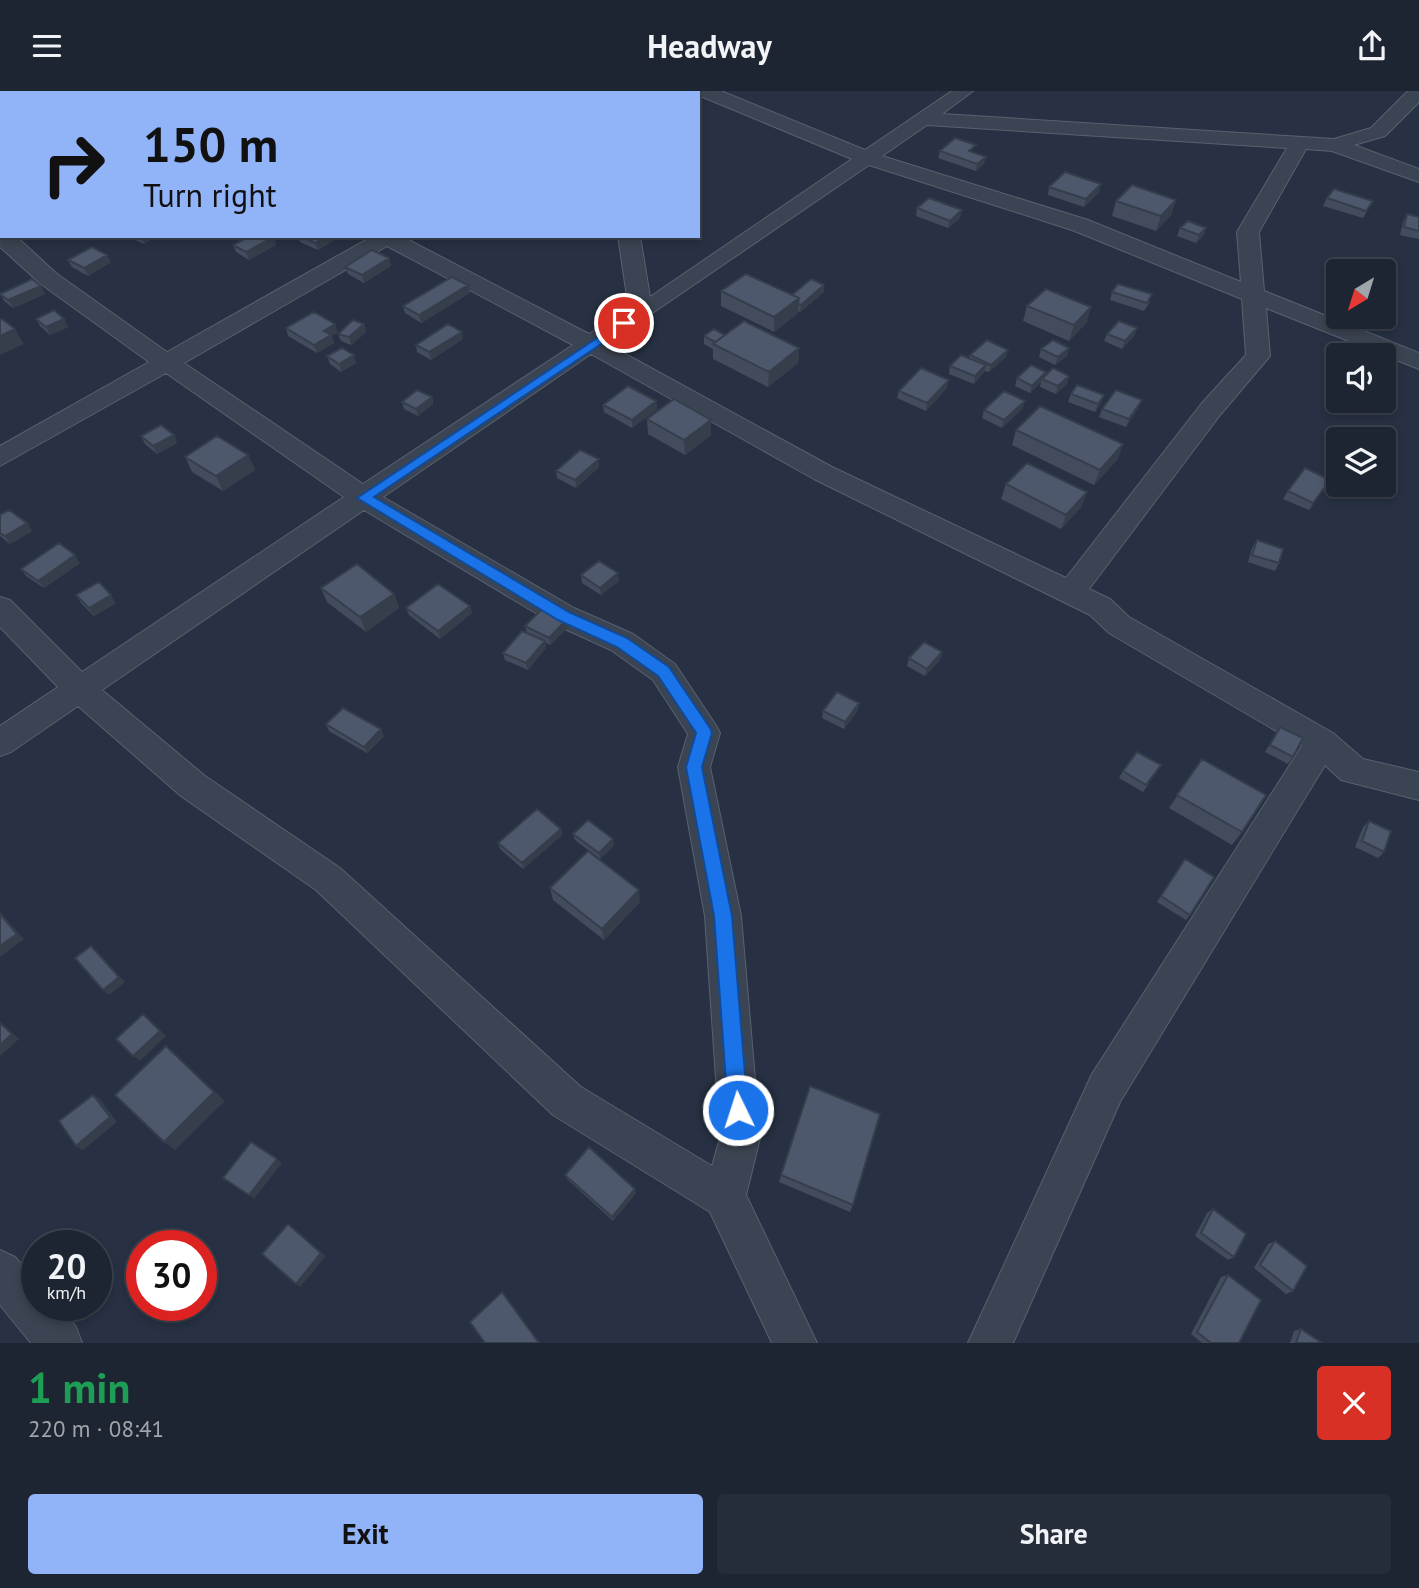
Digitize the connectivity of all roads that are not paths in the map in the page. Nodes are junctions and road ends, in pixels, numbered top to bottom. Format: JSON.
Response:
{"nodes":[{"id":1,"x":705,"y":91,"type":"edge"},
{"id":2,"x":964,"y":91,"type":"edge"},
{"id":3,"x":1419,"y":91,"type":"edge"},
{"id":4,"x":923,"y":119,"type":"junction"},
{"id":5,"x":1300,"y":142,"type":"junction"},
{"id":6,"x":1335,"y":145,"type":"junction"},
{"id":7,"x":867,"y":158,"type":"junction"},
{"id":8,"x":1419,"y":176,"type":"edge"},
{"id":9,"x":383,"y":238,"type":"edge"},
{"id":10,"x":387,"y":238,"type":"edge"},
{"id":11,"x":629,"y":238,"type":"edge"},
{"id":12,"x":0,"y":239,"type":"edge"},
{"id":13,"x":1252,"y":294,"type":"junction"},
{"id":14,"x":641,"y":313,"type":"junction"},
{"id":15,"x":590,"y":344,"type":"junction"},
{"id":16,"x":1419,"y":362,"type":"edge"},
{"id":17,"x":167,"y":363,"type":"junction"},
{"id":18,"x":0,"y":457,"type":"edge"},
{"id":19,"x":364,"y":498,"type":"junction"},
{"id":20,"x":1070,"y":593,"type":"junction"},
{"id":21,"x":0,"y":608,"type":"edge"},
{"id":22,"x":79,"y":689,"type":"junction"},
{"id":23,"x":1322,"y":742,"type":"junction"},
{"id":24,"x":0,"y":743,"type":"edge"},
{"id":25,"x":1419,"y":786,"type":"edge"},
{"id":26,"x":725,"y":1198,"type":"junction"},
{"id":27,"x":0,"y":1272,"type":"edge"},
{"id":28,"x":60,"y":1343,"type":"edge"},
{"id":29,"x":794,"y":1343,"type":"edge"},
{"id":30,"x":990,"y":1343,"type":"edge"}],
"edges":[{"from":1,"to":7,"type":"street"},
{"from":2,"to":4,"type":"street"},
{"from":3,"to":6,"type":"street"},
{"from":4,"to":5,"type":"street"},
{"from":4,"to":7,"type":"street"},
{"from":5,"to":6,"type":"street"},
{"from":5,"to":13,"type":"street"},
{"from":6,"to":8,"type":"street"},
{"from":7,"to":13,"type":"street"},
{"from":7,"to":14,"type":"street"},
{"from":9,"to":17,"type":"street"},
{"from":10,"to":15,"type":"street"},
{"from":11,"to":14,"type":"street"},
{"from":12,"to":17,"type":"street"},
{"from":13,"to":16,"type":"street"},
{"from":13,"to":20,"type":"street"},
{"from":14,"to":15,"type":"street"},
{"from":15,"to":19,"type":"street"},
{"from":15,"to":20,"type":"street"},
{"from":17,"to":18,"type":"street"},
{"from":17,"to":19,"type":"street"},
{"from":19,"to":22,"type":"street"},
{"from":19,"to":26,"type":"street"},
{"from":20,"to":23,"type":"street"},
{"from":21,"to":22,"type":"street"},
{"from":22,"to":24,"type":"street"},
{"from":22,"to":26,"type":"street"},
{"from":23,"to":25,"type":"street"},
{"from":23,"to":30,"type":"street"},
{"from":26,"to":29,"type":"street"},
{"from":27,"to":28,"type":"street"}]}
